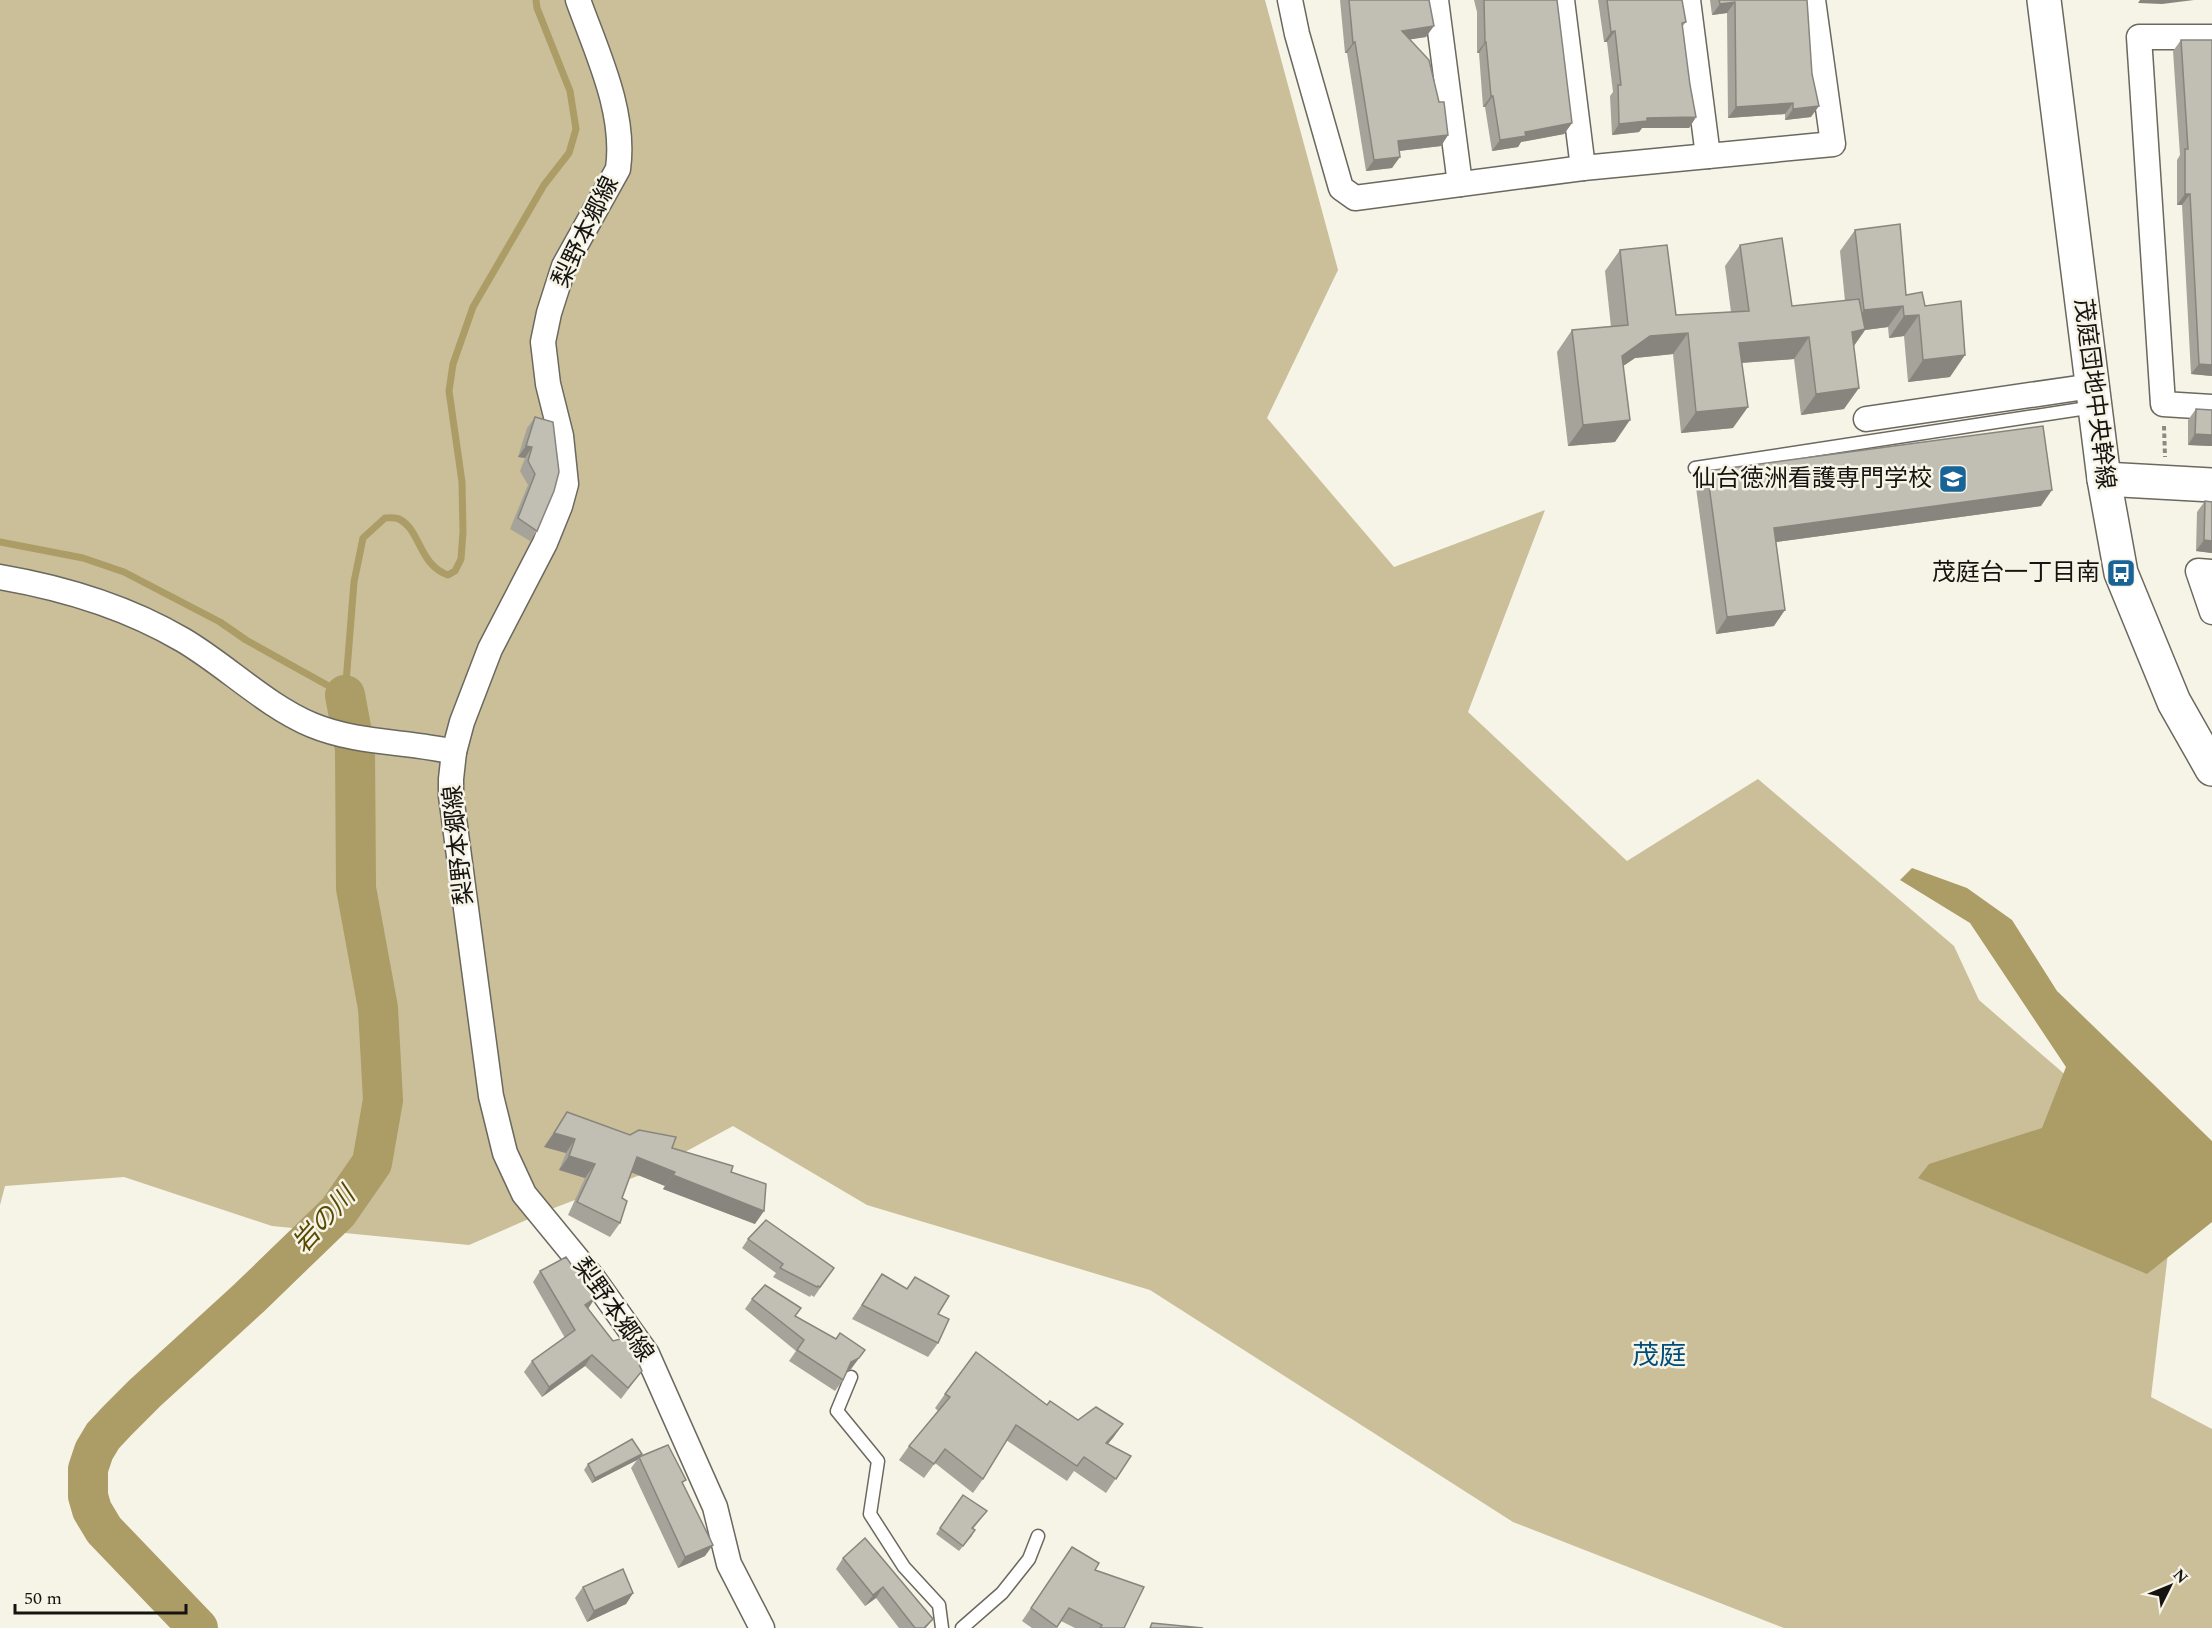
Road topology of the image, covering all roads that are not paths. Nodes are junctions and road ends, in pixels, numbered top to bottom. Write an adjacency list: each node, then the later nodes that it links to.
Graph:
1 (578, 0): 21 (street, 梨野本郷線)
2 (1290, 0): 11 (street)
3 (1436, 0): 11 (street)
4 (1562, 0): 10 (street)
5 (1689, 0): 9 (street)
6 (1813, 0): 9 (street)
7 (2044, 0): 12 (street, 茂庭団地中央幹線)
8 (2212, 37): 13 (street)
9 (1708, 156): 10 (street)
10 (1583, 168): 11 (street)
11 (1460, 184)
12 (2094, 397): 14 (street); 15 (lane); 16 (street, 茂庭団地中央幹線)
13 (2212, 407)
14 (1866, 419)
15 (1695, 468)
16 (2104, 479): 17 (street); 22 (street, 茂庭団地中央幹線)
17 (2212, 486)
18 (2212, 572): 20 (street)
19 (0, 577): 21 (street)
20 (2212, 612)
21 (454, 752): 25 (street, 梨野本郷線)
22 (2212, 769)
23 (850, 1377): 26 (lane)
24 (1038, 1536): 27 (lane)
25 (762, 1628)
26 (942, 1628)
27 (962, 1628)

